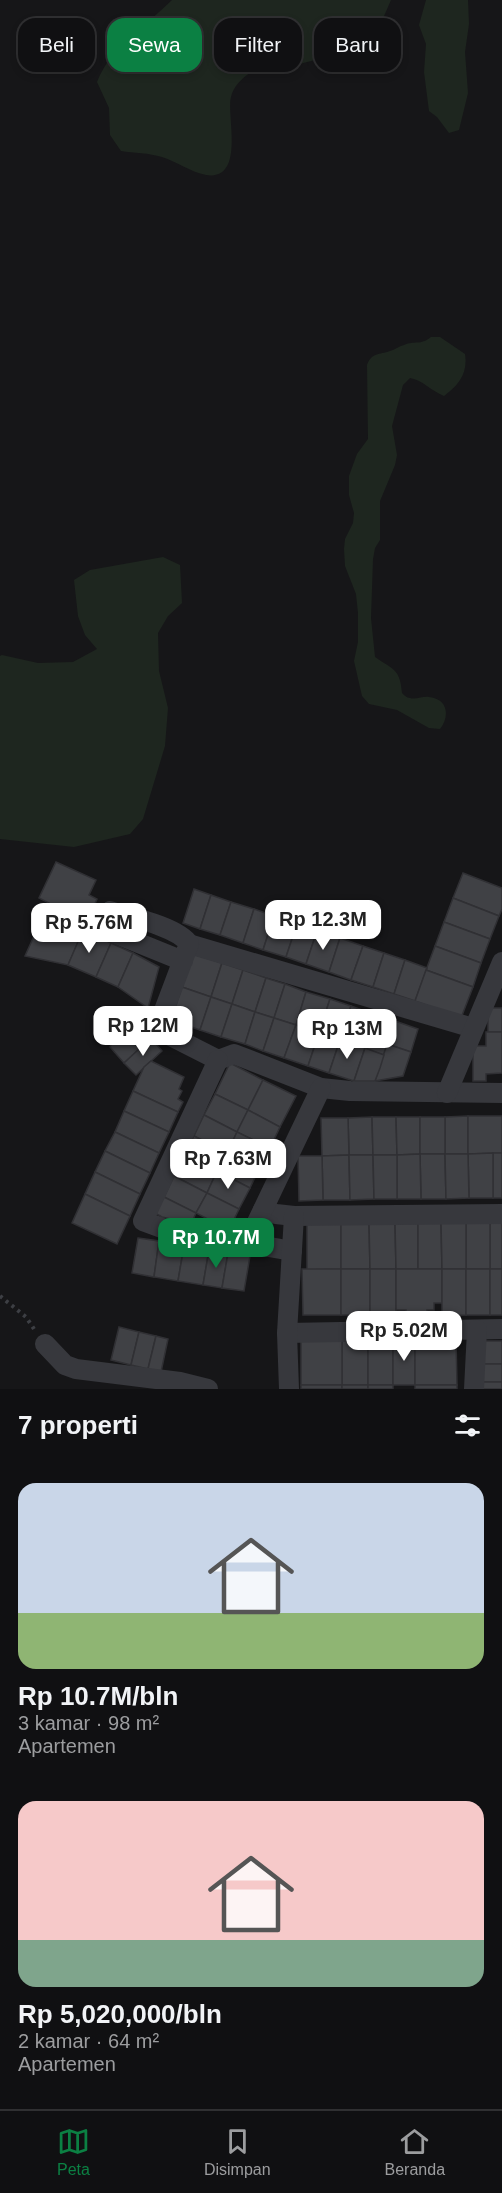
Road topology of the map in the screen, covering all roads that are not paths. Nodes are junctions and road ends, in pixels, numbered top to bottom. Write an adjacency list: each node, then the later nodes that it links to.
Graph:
1 (502, 962): 2 (street)
2 (473, 1028): 3 (street); 5 (street)
3 (218, 1060): 4 (street); 10 (street)
4 (321, 1088): 5 (street); 7 (street)
5 (447, 1093): 6 (street)
6 (502, 1094)
7 (263, 1210): 9 (street); 10 (street)
8 (502, 1214): 9 (street)
9 (294, 1216): 11 (street)
10 (247, 1243): 11 (street)
11 (292, 1251): 14 (street)
12 (502, 1329): 13 (street)
13 (477, 1330): 14 (street); 18 (street)
14 (287, 1333): 17 (street)
15 (45, 1344): 16 (street)
16 (208, 1389)
17 (290, 1389)
18 (474, 1389)

